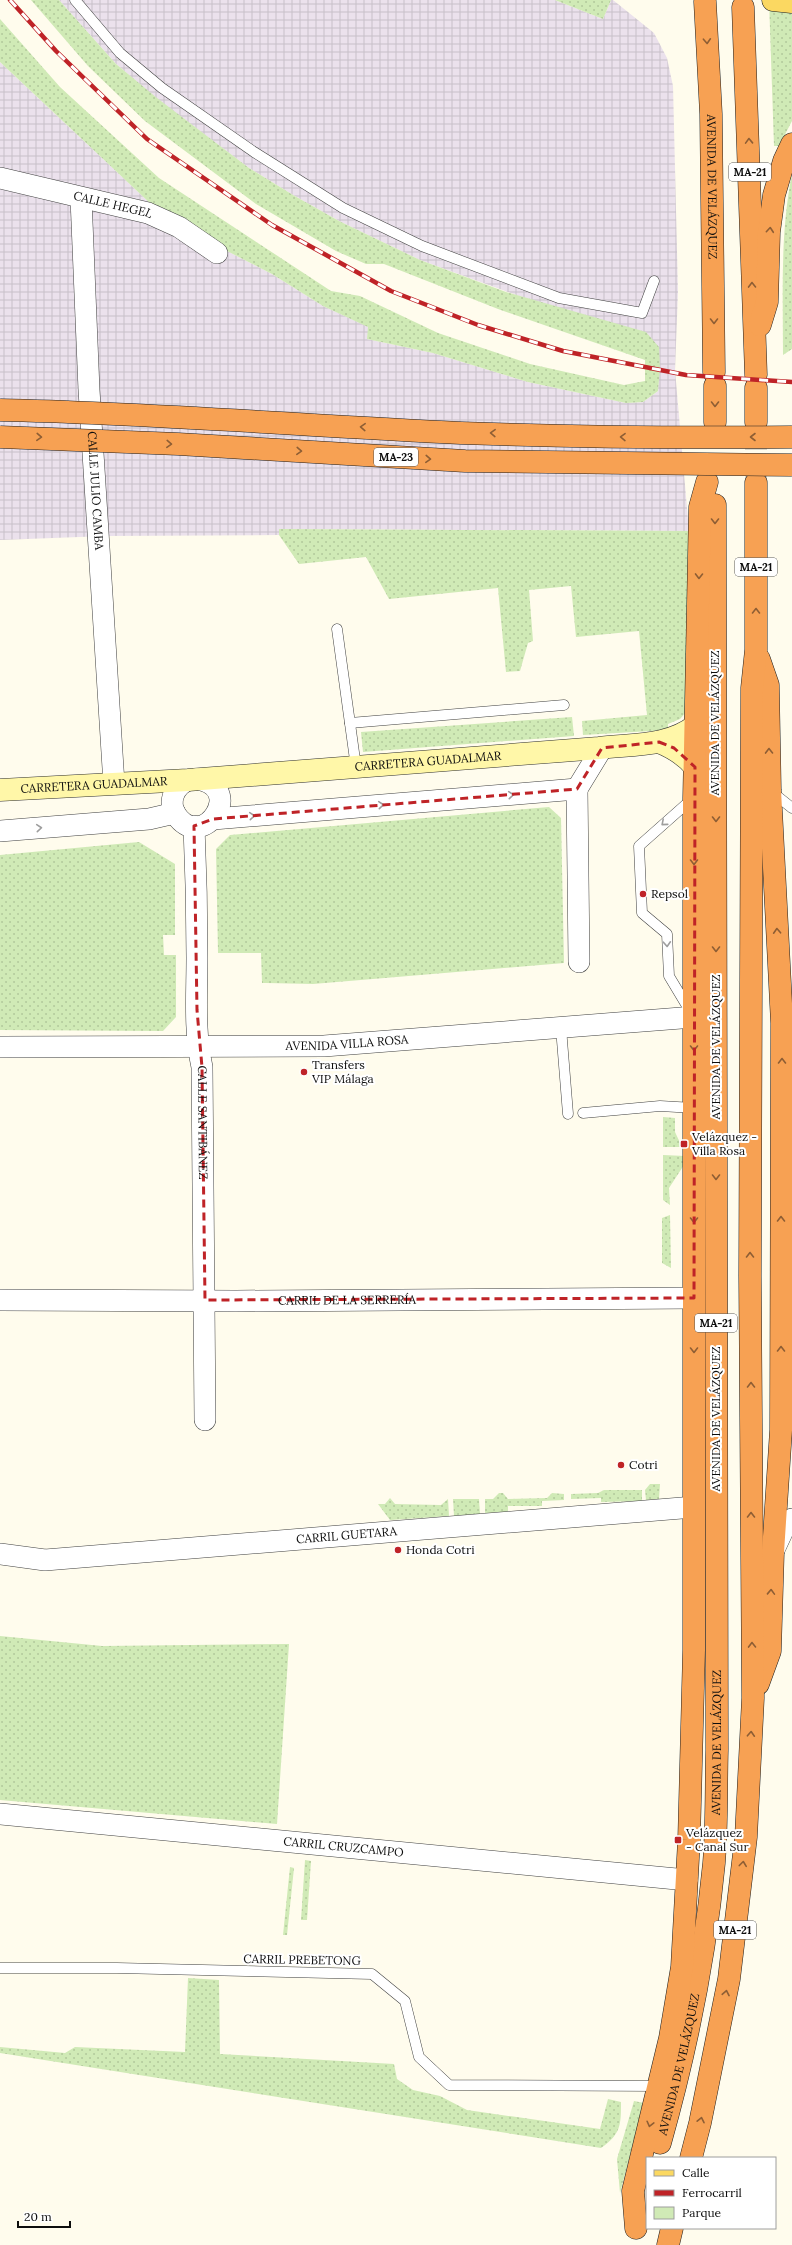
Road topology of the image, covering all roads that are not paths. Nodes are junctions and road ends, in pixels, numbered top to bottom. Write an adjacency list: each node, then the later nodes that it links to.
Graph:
1 (75, 0): 10 (lane)
2 (773, 0): 4 (main road)
3 (705, 2): 13 (highway, AVENIDA DE VELÁZQUEZ / MA-21, one-way to 13)
4 (792, 2)
5 (743, 7): 11 (highway, MA-21, one-way to 5)
6 (792, 144): 11 (highway, one-way to 6)
7 (0, 178): 8 (street, CALLE HEGEL)
8 (81, 198): 9 (street, CALLE HEGEL); 29 (street, CALLE JULIO CAMBA)
9 (217, 253)
10 (654, 281)
11 (756, 338): 14 (highway, MA-21)
12 (0, 410): 16 (highway, MA-23, one-way to 12, bridge)
13 (715, 422)
14 (756, 422)
15 (0, 437): 17 (highway, MA-23, one-way to 17, bridge)
16 (792, 437)
17 (792, 465)
18 (756, 483): 20 (highway, MA-21, one-way to 18)
19 (337, 629): 22 (lane)
20 (756, 650): 32 (highway, one-way to 20); 58 (highway, MA-21, one-way to 20)
21 (564, 705): 22 (lane)
22 (350, 723): 26 (lane)
23 (696, 725): 24 (street, CARRETERA GUADALMAR); 27 (highway); 63 (highway, AVENIDA DE VELÁZQUEZ / MA-21)
24 (659, 742): 25 (street, CARRETERA GUADALMAR); 27 (street)
25 (602, 748): 26 (street, CARRETERA GUADALMAR); 30 (street)
26 (356, 767): 28 (street, CARRETERA GUADALMAR)
27 (695, 767): 33 (highway)
28 (192, 779): 29 (street, CARRETERA GUADALMAR); 35 (street, CARRETERA GUADALMAR); 36 (street, CARRETERA GUADALMAR)
29 (114, 784): 31 (street, CARRETERA GUADALMAR)
30 (577, 789): 36 (street, one-way to 30); 38 (street)
31 (0, 790)
32 (770, 790): 34 (lane); 39 (highway, one-way to 32)
33 (694, 798): 40 (highway, one-way to 40); 40 (lane, one-way to 40)
34 (792, 808)
35 (175, 813): 36 (street); 37 (street, one-way to 35)
36 (203, 823): 43 (street, CALLE SANTIBÁNEZ)
37 (0, 831)
38 (579, 962)
39 (787, 1016): 44 (highway, one-way to 39)
40 (694, 1017): 41 (street, AVENIDA VILLA ROSA); 45 (highway, one-way to 45)
41 (561, 1028): 43 (street, AVENIDA VILLA ROSA); 47 (lane)
42 (0, 1047): 43 (street, AVENIDA VILLA ROSA)
43 (198, 1047): 50 (street, CALLE SANTIBÁNEZ)
44 (787, 1092): 52 (highway, one-way to 44)
45 (694, 1108): 46 (lane); 48 (highway, one-way to 48)
46 (583, 1113)
47 (568, 1114)
48 (694, 1298): 50 (street, CARRIL DE LA SERRERÍA); 54 (highway, one-way to 54)
49 (0, 1300): 50 (street, CARRIL DE LA SERRERÍA)
50 (205, 1300): 51 (street, CALLE SANTIBÁNEZ)
51 (205, 1420)
52 (781, 1430): 53 (street); 56 (highway)
53 (792, 1462)
54 (694, 1507): 57 (street, CARRIL GUETARA); 60 (highway)
55 (792, 1519): 56 (street)
56 (773, 1552): 58 (highway, one-way to 56)
57 (0, 1554)
58 (753, 1698): 64 (highway, MA-21, one-way to 58)
59 (0, 1814): 60 (street, CARRIL CRUZCAMPO)
60 (687, 1880): 62 (highway)
61 (0, 1968): 62 (lane, CARRIL PREBETONG)
62 (659, 2086): 67 (highway, one-way to 67)
63 (655, 2157)
64 (691, 2157)
65 (646, 2191): 67 (highway)
66 (672, 2229): 68 (highway)
67 (633, 2236)
68 (668, 2245)

